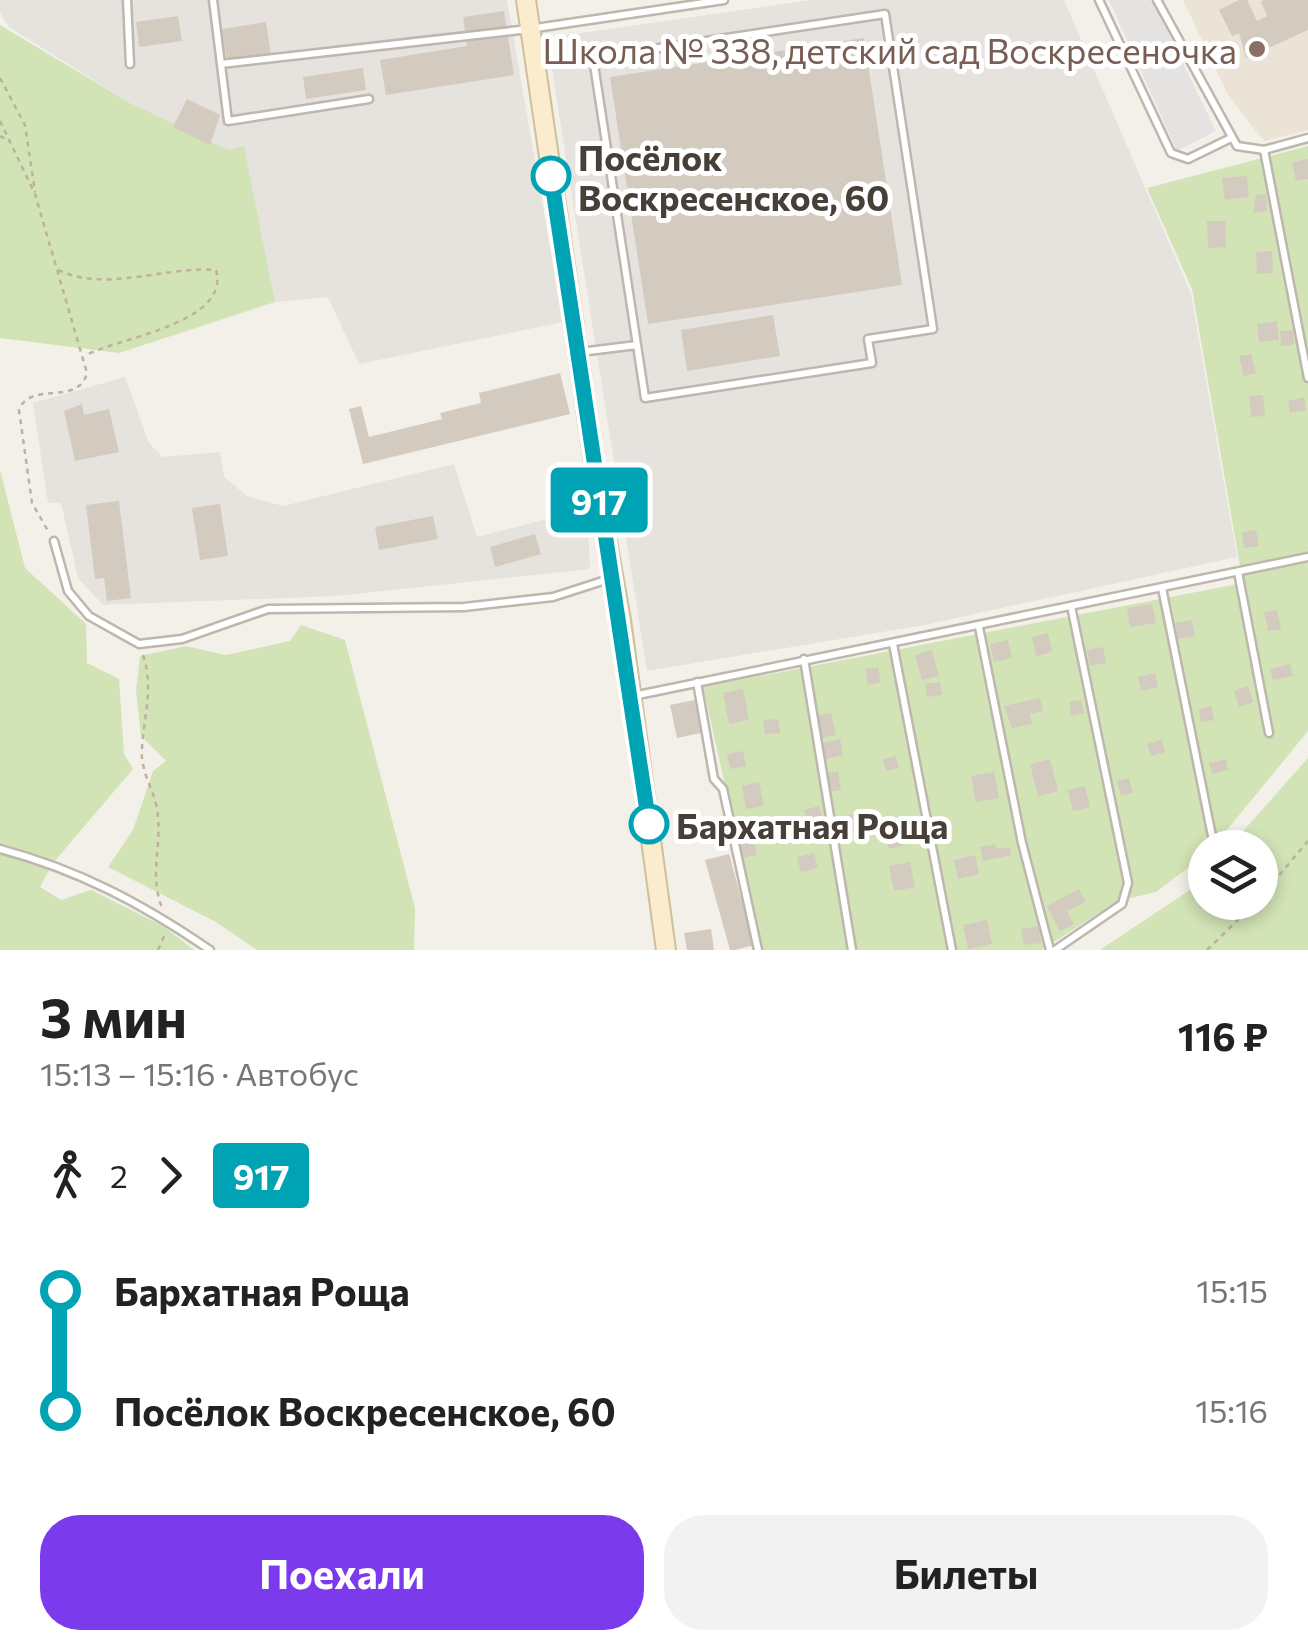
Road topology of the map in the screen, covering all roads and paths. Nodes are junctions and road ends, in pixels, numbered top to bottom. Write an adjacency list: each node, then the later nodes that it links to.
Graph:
1 (127, 0): 8 (lane)
2 (213, 0): 9 (lane)
3 (526, 0): 7 (main road)
4 (724, 0): 7 (lane)
5 (1099, 0): 14 (lane)
6 (1157, 0): 14 (lane)
7 (529, 29): 9 (lane); 21 (main road)
8 (130, 64)
9 (221, 64): 11 (lane)
10 (0, 78): 18 (path)
11 (369, 99)
12 (0, 121): 16 (path)
13 (0, 136): 16 (path)
14 (1231, 138): 17 (lane)
15 (1308, 138): 17 (lane)
16 (12, 142): 18 (path)
17 (1264, 150): 23 (lane)
18 (35, 194): 19 (path)
19 (57, 269): 22 (path); 22 (path)
20 (636, 345): 20 (lane); 21 (lane)
21 (579, 352): 27 (main road)
22 (84, 356): 24 (path)
23 (1308, 378)
24 (54, 541): 31 (lane)
25 (1308, 557): 26 (lane)
26 (1238, 572): 28 (lane); 36 (lane)
27 (614, 578): 31 (lane); 35 (main road)
28 (1162, 588): 29 (lane); 37 (lane)
29 (1071, 606): 30 (lane); 48 (lane)
30 (980, 627): 32 (lane); 48 (lane)
31 (139, 644): 41 (path)
32 (892, 644): 33 (lane); 47 (lane)
33 (804, 660): 34 (lane); 46 (lane)
34 (697, 682): 35 (lane); 45 (lane)
35 (632, 696): 44 (main road)
36 (1269, 734)
37 (1211, 830)
38 (1308, 841): 40 (path)
39 (0, 849): 43 (lane)
40 (1278, 876)
41 (154, 890)
42 (1238, 920): 49 (path)
43 (210, 950)
44 (666, 950)
45 (758, 950)
46 (852, 950)
47 (952, 950)
48 (1053, 950)
49 (1207, 950)

